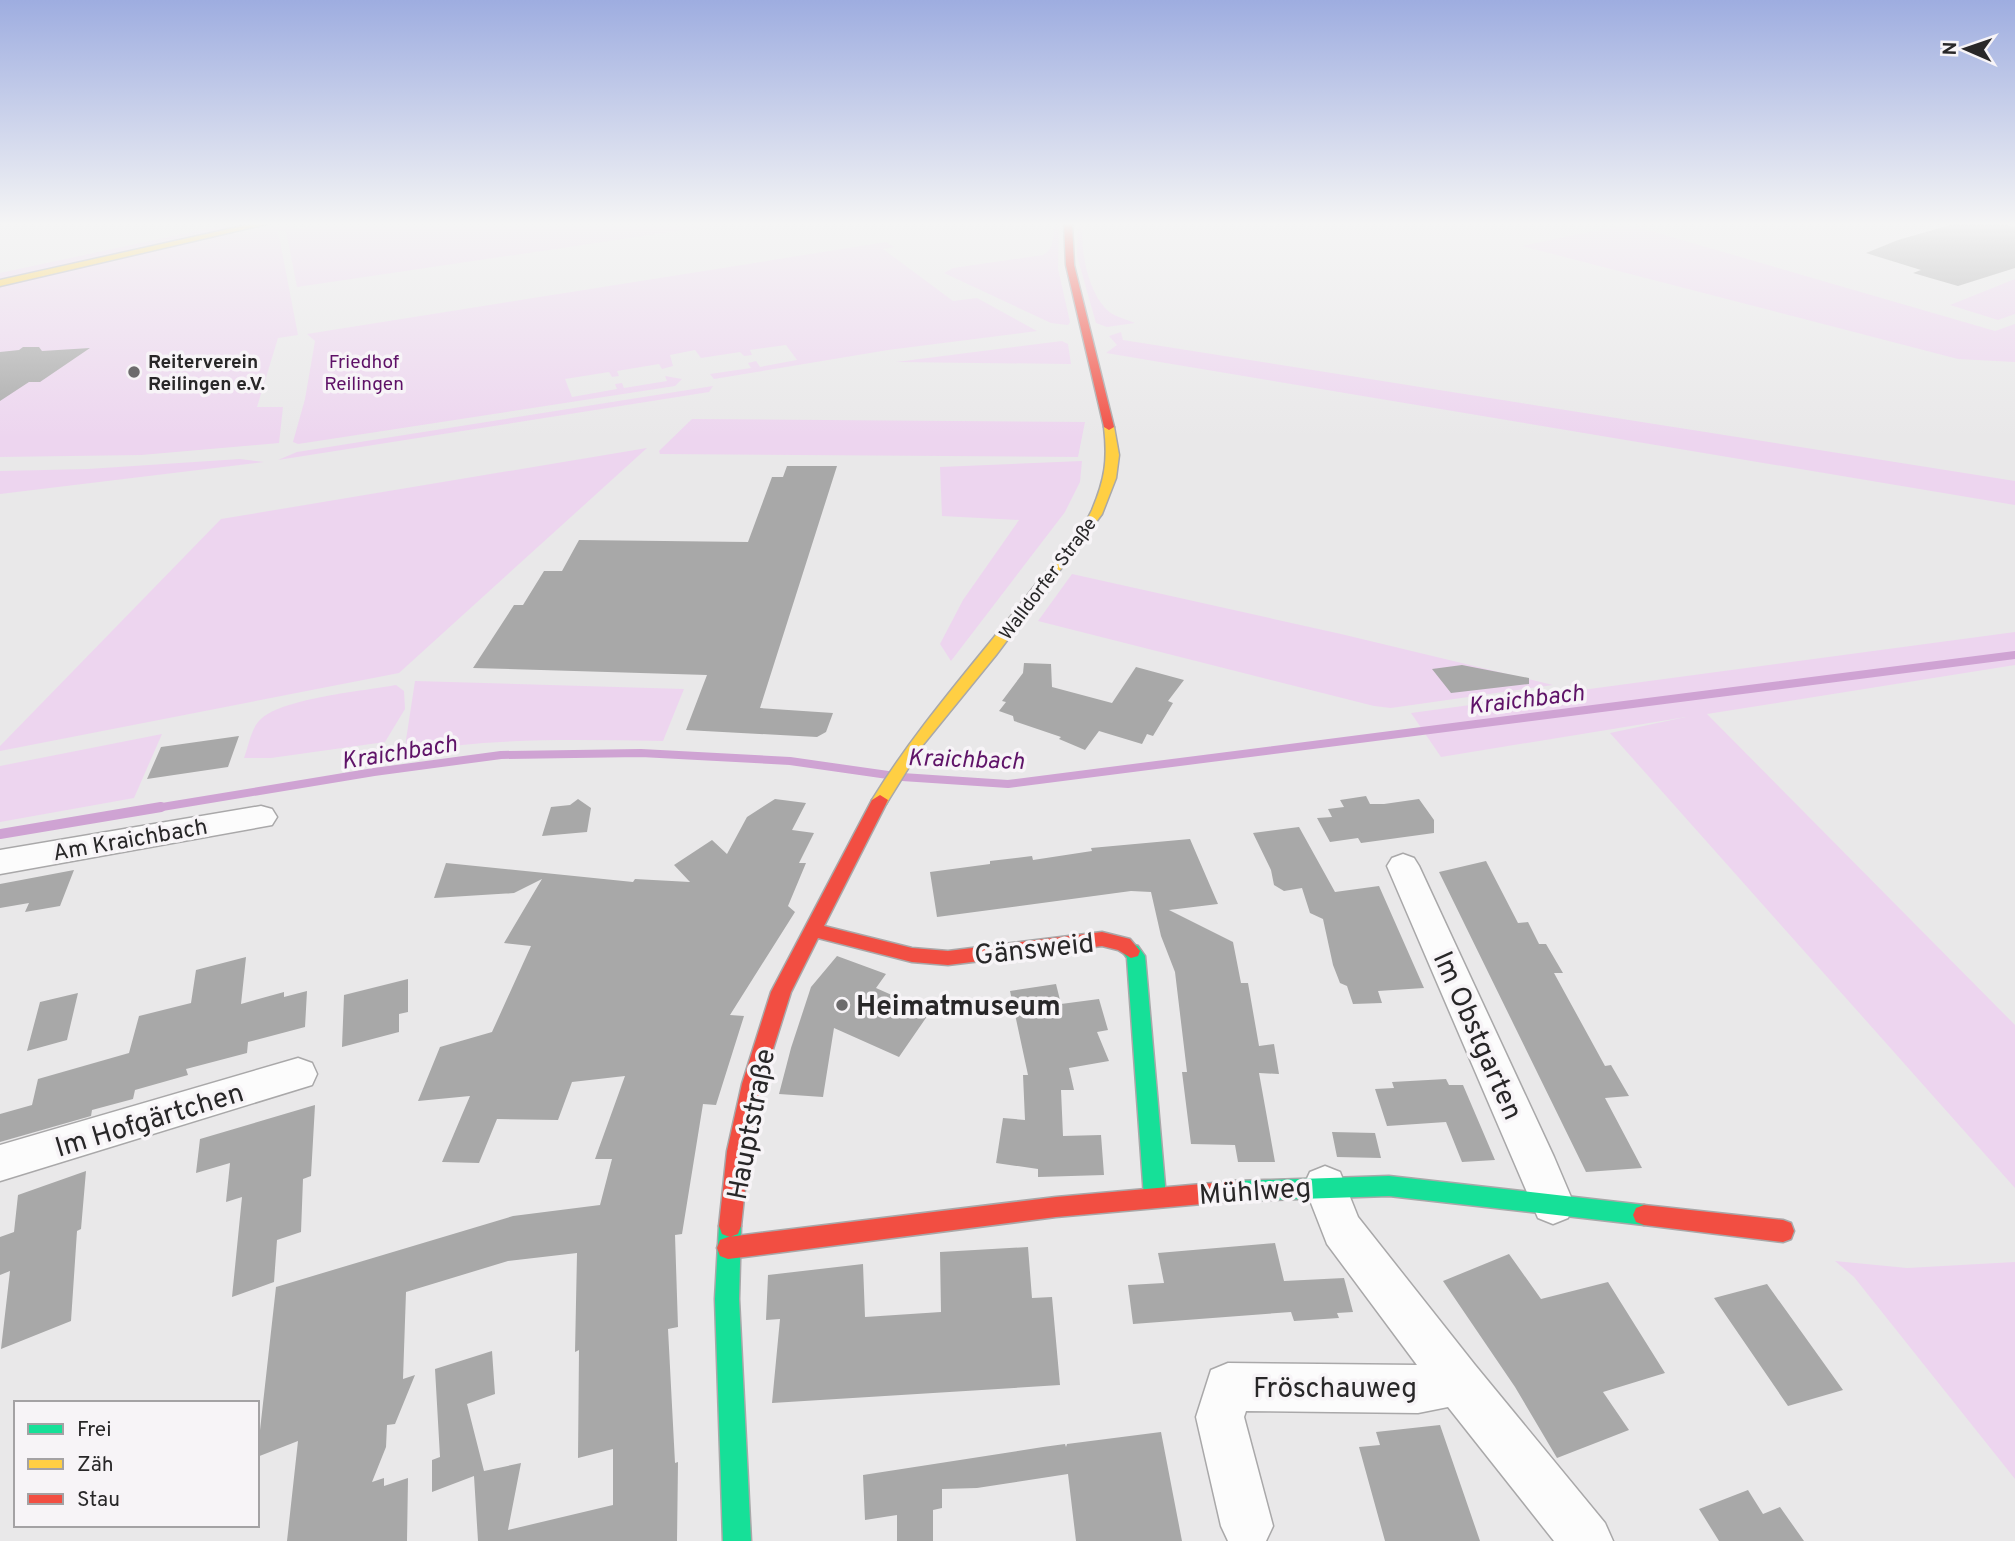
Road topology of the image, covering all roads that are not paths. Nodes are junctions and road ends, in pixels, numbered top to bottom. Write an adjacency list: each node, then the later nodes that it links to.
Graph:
1 (1076, 295): 2 (street, Walldorfer Straße)
2 (916, 743): 6 (street, Hauptstraße)
3 (261, 817): 4 (street, Am Kraichbach)
4 (0, 862)
5 (1403, 866): 11 (street, Im Obstgarten)
6 (813, 930): 10 (street, Gänsweid); 13 (street, Hauptstraße)
7 (298, 1074): 8 (street, Im Hofgärtchen)
8 (0, 1163)
9 (1325, 1185): 10 (street, Mühlweg); 11 (street, Mühlweg); 14 (street, Fröschauweg)
10 (1155, 1197): 13 (street, Mühlweg)
11 (1552, 1205): 12 (street, Mühlweg)
12 (1783, 1231)
13 (728, 1248): 16 (street, Hauptstraße)
14 (1458, 1382): 15 (street, Fröschauweg); 17 (street, Fröschauweg)
15 (1247, 1527)
16 (737, 1541)
17 (1587, 1541)

